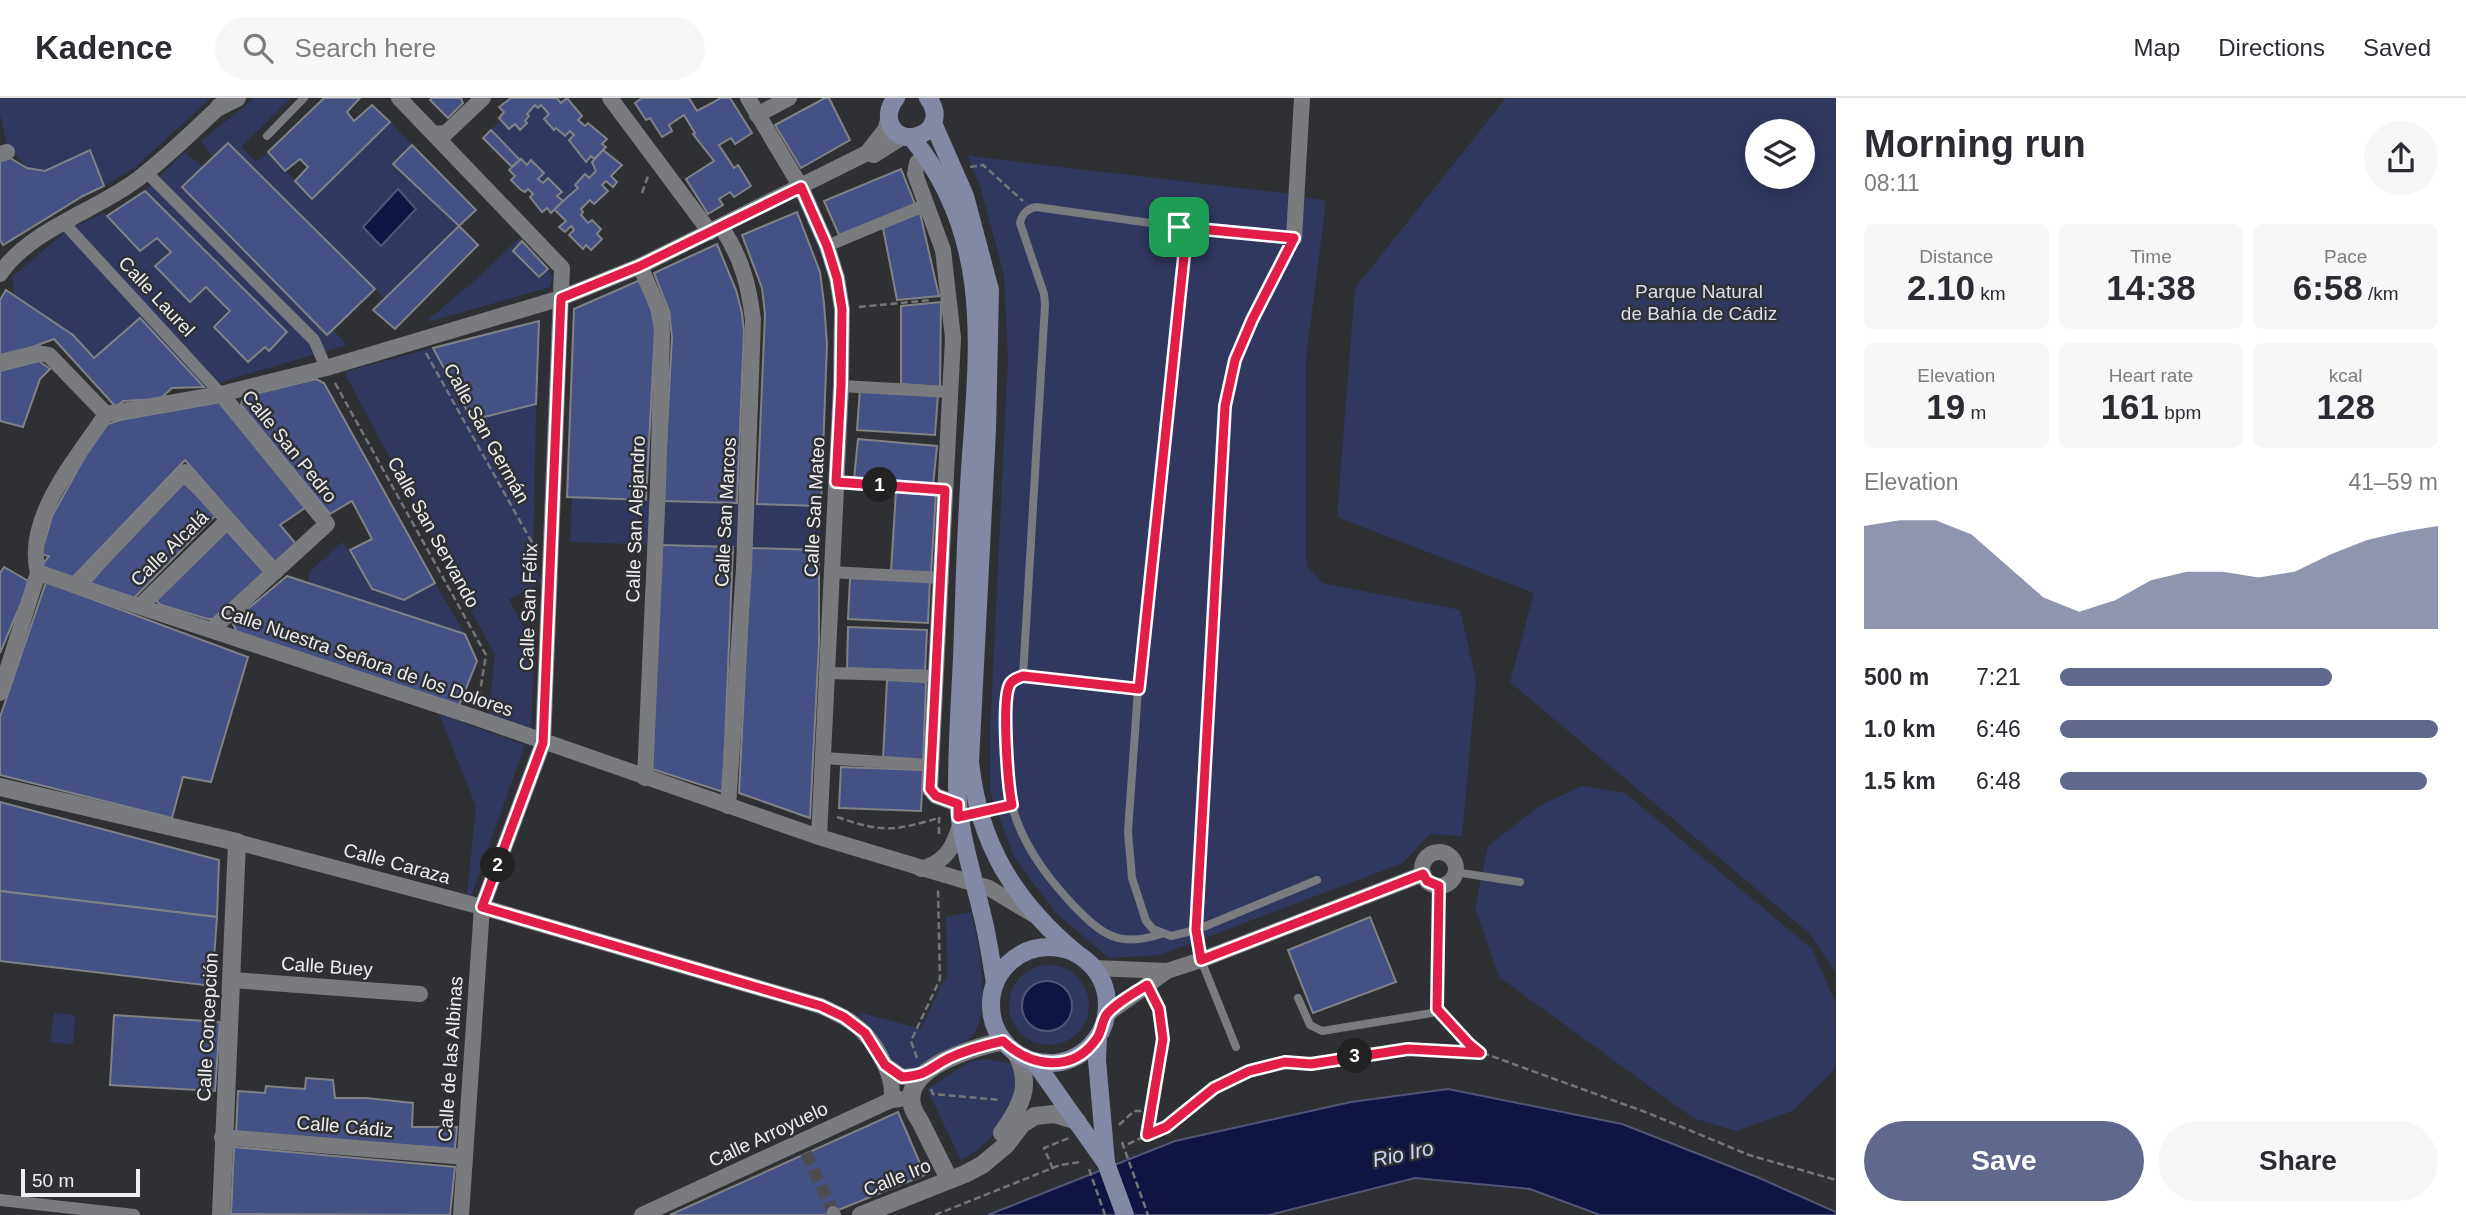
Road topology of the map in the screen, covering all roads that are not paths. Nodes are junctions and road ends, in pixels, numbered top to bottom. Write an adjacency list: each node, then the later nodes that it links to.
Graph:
1 (237, 98): 9 (street)
2 (304, 98): 14 (lane)
3 (399, 98): 13 (street)
4 (483, 98): 13 (street)
5 (748, 98): 12 (street, Calle San Mateo)
6 (789, 98): 12 (street)
7 (1302, 98): 24 (street)
8 (616, 100): 23 (street, Calle San Marcos)
9 (222, 103): 18 (street)
10 (890, 106): 15 (main road); 16 (street)
11 (933, 107): 15 (main road); 71 (main road)
12 (757, 115): 19 (street, Calle San Mateo)
13 (434, 134): 29 (street)
14 (267, 136)
15 (908, 137): 16 (street); 17 (main road)
16 (867, 153): 19 (street)
17 (925, 155): 20 (street); 60 (main road)
18 (146, 172): 21 (street); 34 (street)
19 (801, 187): 23 (street); 26 (street, Calle San Mateo)
20 (927, 204): 26 (street); 36 (street)
21 (64, 223): 27 (street); 37 (street, Calle Laurel)
22 (1179, 227): 24 (lane); 51 (lane); 52 (lane)
23 (715, 230): 28 (street); 59 (street, Calle San Marcos)
24 (1294, 238): 72 (lane)
25 (0, 244): 27 (street)
26 (827, 246): 35 (street, Calle San Mateo)
27 (10, 259): 30 (street)
28 (640, 266): 31 (street); 57 (street, Calle San Alejandro)
29 (562, 268): 31 (street); 32 (street, Calle San Félix)
30 (0, 274)
31 (590, 286): 32 (street)
32 (561, 298): 34 (street); 54 (street, Calle San Félix)
33 (0, 362): 38 (street)
34 (326, 368): 37 (street)
35 (841, 386): 36 (street); 39 (street, Calle San Mateo)
36 (950, 391): 40 (street)
37 (221, 394): 38 (street); 42 (street, Calle San Pedro)
38 (106, 414): 44 (street)
39 (836, 482): 40 (street); 43 (street, Calle San Mateo)
40 (945, 490): 45 (street)
41 (228, 520): 42 (street); 46 (street); 47 (street, Calle Alcalá)
42 (275, 572): 48 (street)
43 (831, 572): 45 (street); 49 (street, Calle San Mateo)
44 (38, 573): 46 (street, Calle Nuestra Señora de los Dolores); 53 (street)
45 (941, 578): 50 (street)
46 (76, 586): 47 (street, Calle Nuestra Señora de los Dolores)
47 (140, 606): 48 (street, Calle Nuestra Señora de los Dolores)
48 (211, 630): 54 (street, Calle Nuestra Señora de los Dolores)
49 (826, 673): 50 (street); 55 (street, Calle San Mateo)
50 (936, 676): 56 (street)
51 (1023, 676): 52 (lane); 73 (lane)
52 (1139, 689): 73 (lane)
53 (0, 693)
54 (543, 743): 57 (street, Calle Nuestra Señora de los Dolores); 70 (street, Calle San Félix)
55 (822, 758): 56 (street); 61 (street, Calle San Mateo)
56 (930, 765): 60 (street)
57 (645, 778): 59 (street, Calle Nuestra Señora de los Dolores)
58 (0, 787): 62 (street, Calle Caraza)
59 (728, 806): 61 (street, Calle Nuestra Señora de los Dolores)
60 (959, 816): 63 (street); 68 (main road)
61 (819, 836): 63 (street, Calle Nuestra Señora de los Dolores)
62 (236, 842): 70 (street, Calle Caraza); 78 (street, Calle Concepción)
63 (938, 868): 68 (street)
64 (1455, 872): 65 (street); 67 (lane); 69 (street)
65 (1423, 874): 69 (street); 75 (street)
66 (1317, 880): 72 (lane)
67 (1520, 882)
68 (974, 884): 71 (street); 79 (main road)
69 (1439, 886): 81 (lane)
70 (482, 907): 87 (street, Calle Caraza); 93 (street, Calle de las Albinas)
71 (1045, 923): 74 (main road)
72 (1196, 930): 73 (lane); 75 (lane)
73 (1161, 934)
74 (1076, 953): 76 (main road); 79 (main road)
75 (1201, 960): 77 (street); 85 (lane)
76 (1095, 968): 77 (street); 82 (main road)
77 (1167, 971): 82 (street)
78 (232, 980): 80 (street, Calle Buey); 92 (street, Calle Concepción)
79 (995, 984): 84 (main road)
80 (420, 994)
81 (1298, 998)
82 (1107, 1014): 83 (main road)
83 (1098, 1037): 86 (main road); 94 (main road)
84 (1010, 1047): 86 (main road); 88 (street); 95 (street, Calle Iro)
85 (1236, 1047)
86 (1034, 1061): 91 (main road)
87 (885, 1065): 88 (street); 89 (street, Calle Caraza)
88 (923, 1075): 90 (street)
89 (891, 1100): 90 (street); 97 (street, Calle Arroyuelo)
90 (911, 1104): 95 (street, Calle Iro)
91 (1075, 1128): 94 (main road); 95 (street, Calle Iro)
92 (222, 1137): 93 (street, Calle Cádiz); 99 (street, Calle Concepción)
93 (465, 1157): 100 (street, Calle de las Albinas)
94 (1106, 1163): 103 (main road)
95 (949, 1179): 102 (street, Calle Iro)
96 (0, 1200): 98 (street)
97 (668, 1210): 101 (street, Calle Arroyuelo)
98 (134, 1215)
99 (221, 1215)
100 (461, 1215)
101 (642, 1215)
102 (861, 1215)
103 (1125, 1215)

